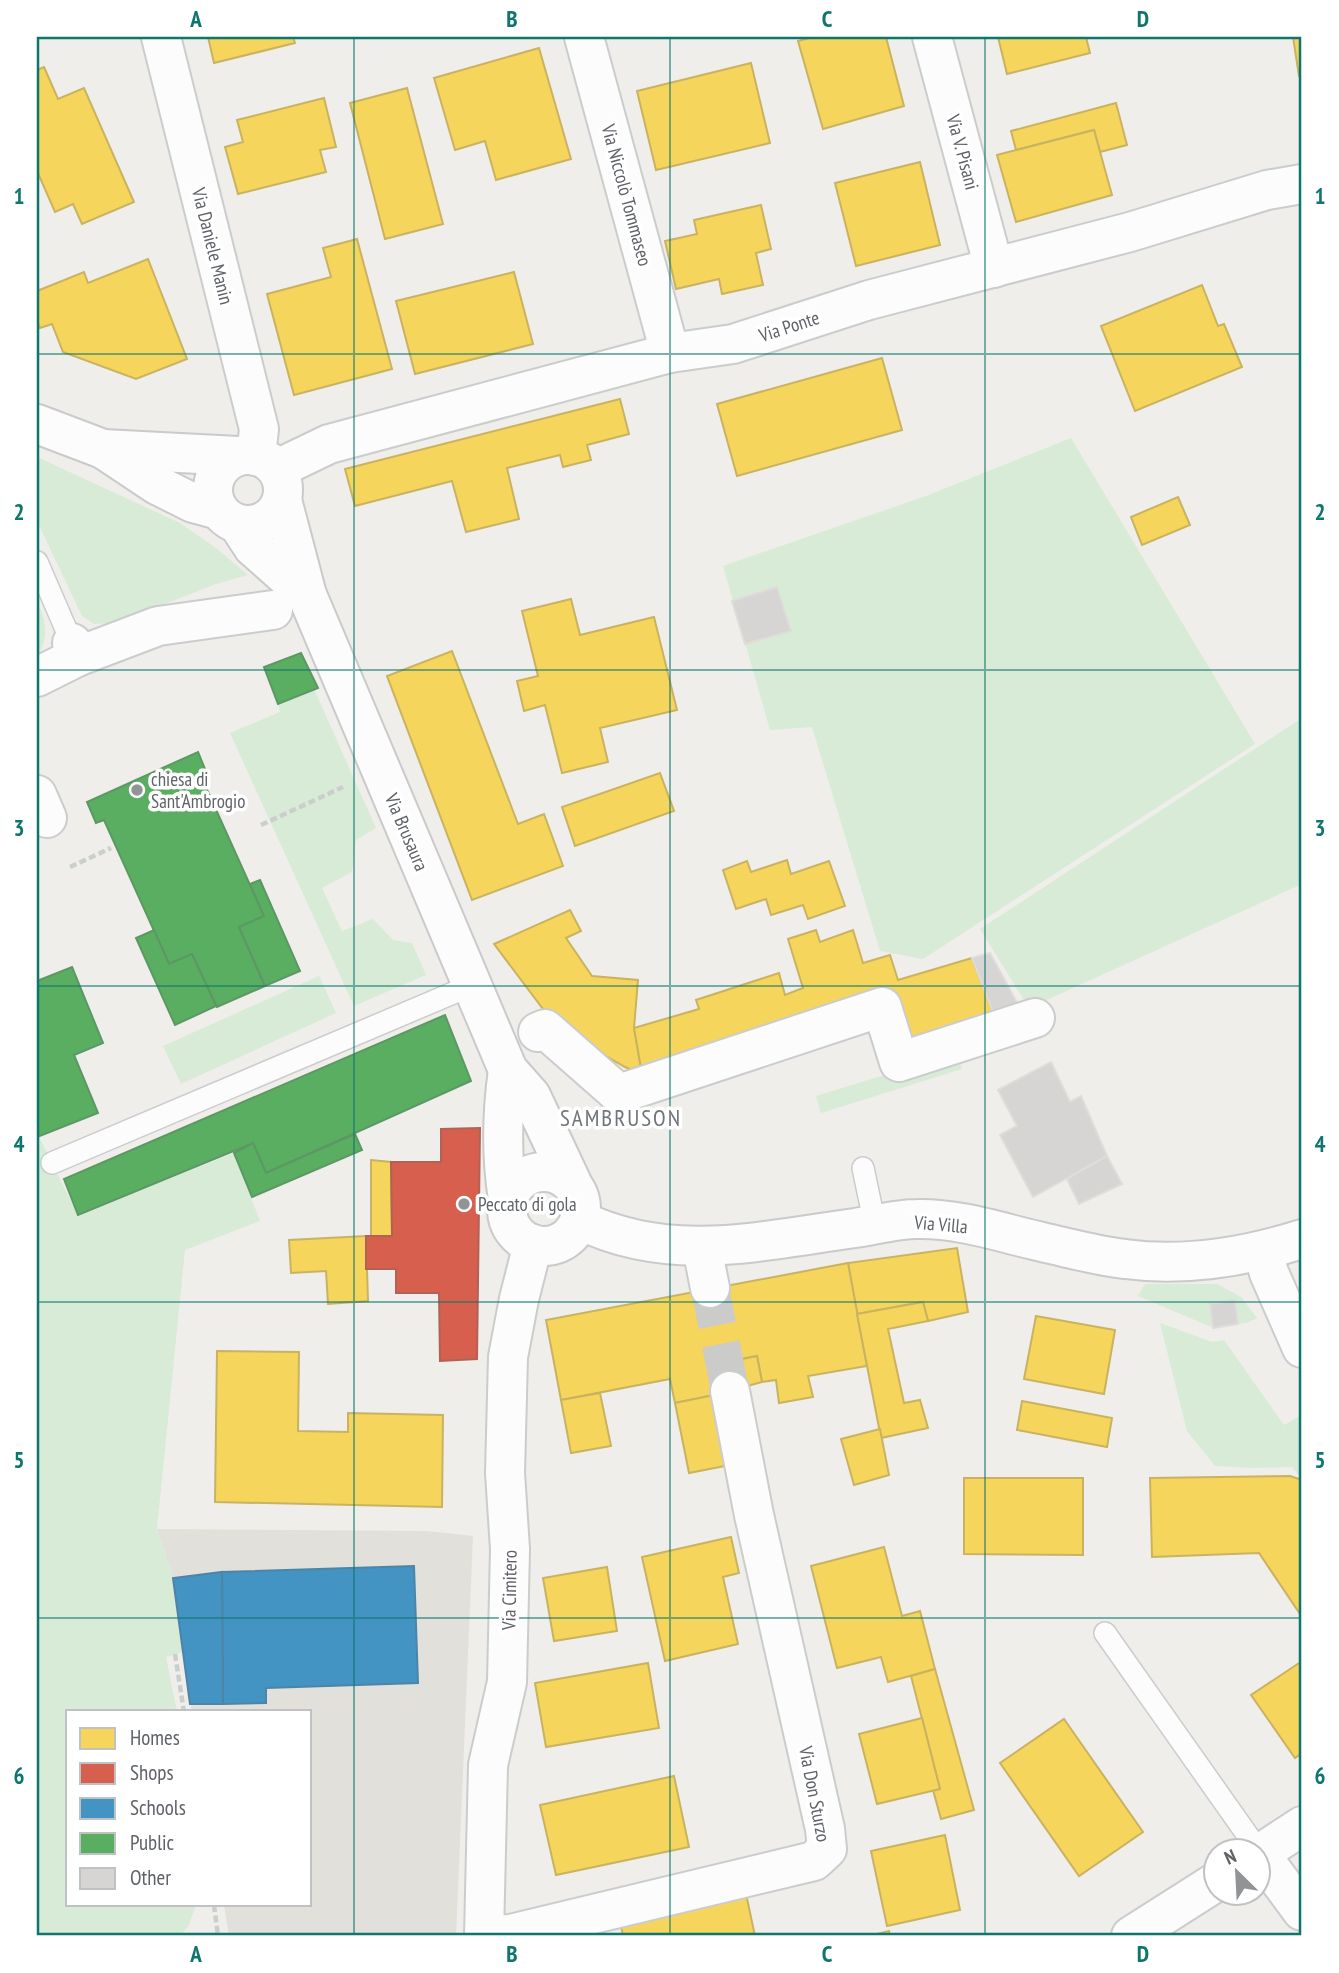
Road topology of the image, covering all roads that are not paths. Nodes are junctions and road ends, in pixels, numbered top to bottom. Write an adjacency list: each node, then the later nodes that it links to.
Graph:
1 (160, 37): 9 (street, Via Daniele Manin)
2 (584, 37): 6 (street, Via Niccolò Tommaseo)
3 (932, 37): 5 (street, Via V. Pisani)
4 (1302, 184): 5 (street, Via Ponte)
5 (994, 268): 6 (street, Via Ponte)
6 (670, 354): 9 (street, Via Ponte)
7 (37, 424): 8 (street)
8 (103, 449): 9 (street); 10 (street)
9 (263, 470): 10 (street); 10 (street); 12 (street, Via Brusaura)
10 (228, 517): 12 (street, Via Brusaura)
11 (37, 562): 13 (lane)
12 (290, 602): 13 (street); 15 (street, Via Brusaura)
13 (76, 649): 14 (street)
14 (37, 677)
15 (472, 985): 18 (street, Via Brusaura); 19 (lane)
16 (1035, 1018): 17 (street)
17 (538, 1032)
18 (508, 1070): 21 (street, Via Brusaura); 22 (street)
19 (52, 1163)
20 (863, 1168): 24 (lane)
21 (572, 1183): 22 (street); 23 (street, Via Brusaura)
22 (508, 1199): 26 (street)
23 (580, 1220): 26 (street); 27 (street, Via Villa)
24 (875, 1225): 27 (street, Via Villa); 28 (street, Via Villa)
25 (1302, 1239): 28 (street, Via Villa)
26 (533, 1244): 39 (street, Via Cimitero)
27 (702, 1247): 29 (street)
28 (1263, 1252): 30 (street)
29 (710, 1288)
30 (1302, 1348)
31 (730, 1391): 39 (street, Via Don Sturzo)
32 (1105, 1633): 34 (lane)
33 (1302, 1825): 35 (street)
34 (1247, 1836)
35 (1272, 1845)
36 (1272, 1871): 38 (street)
37 (1202, 1891): 40 (street)
38 (1302, 1911)
39 (484, 1936)
40 (1131, 1936)

